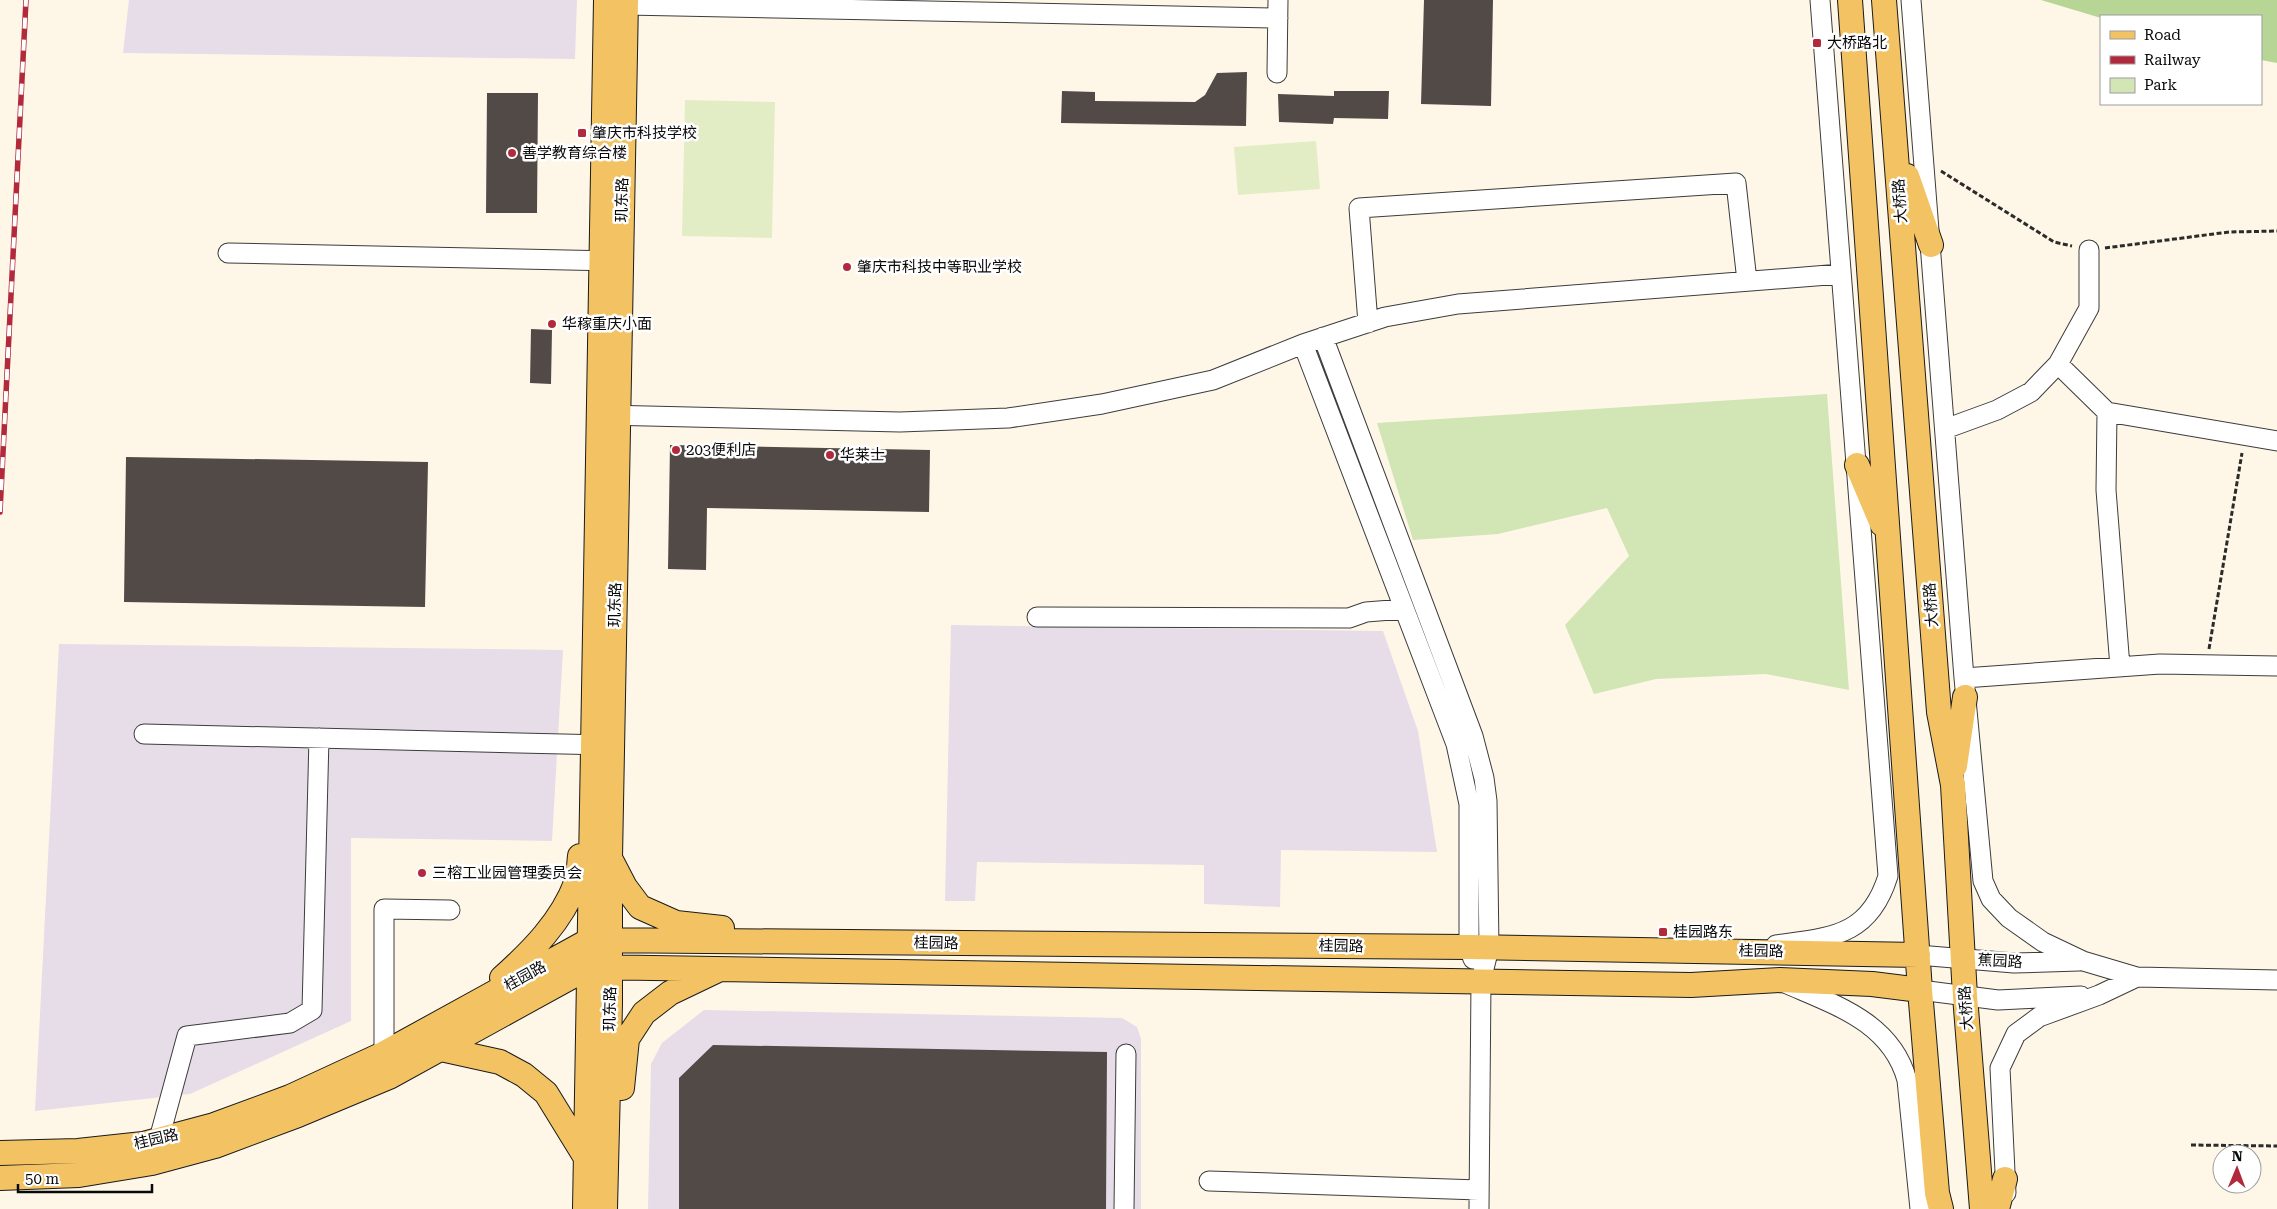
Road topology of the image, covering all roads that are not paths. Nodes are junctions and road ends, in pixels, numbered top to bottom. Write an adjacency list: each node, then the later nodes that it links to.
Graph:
1 (1820, 0): 14 (street)
2 (1850, 0): 25 (main road)
3 (1884, 0): 9 (main road, 大桥路)
4 (1911, 0): 10 (street)
5 (619, 2): 6 (street); 13 (main road, 玑东路)
6 (1012, 6): 7 (street)
7 (1278, 9): 8 (street)
8 (1277, 73)
9 (1896, 141): 10 (main road); 34 (main road, 大桥路)
10 (1931, 245): 22 (street)
11 (2089, 250): 19 (street)
12 (228, 254): 13 (street)
13 (611, 261): 21 (main road, 玑东路)
14 (1841, 274): 15 (street); 24 (street)
15 (1747, 281): 16 (street); 16 (street)
16 (1368, 323): 17 (street)
17 (1323, 337): 18 (street); 40 (street)
18 (1303, 344): 21 (street); 26 (street)
19 (2058, 364): 20 (street); 22 (street)
20 (2107, 412): 23 (street); 29 (street)
21 (609, 415): 33 (main road, 玑东路)
22 (1945, 429): 30 (street)
23 (2277, 441)
24 (1857, 465): 25 (main road); 41 (street)
25 (1889, 541): 42 (main road)
26 (1404, 609): 27 (street); 40 (street)
27 (1037, 617)
28 (2277, 666): 29 (street)
29 (2120, 667): 30 (street)
30 (1964, 688): 34 (main road); 44 (street)
31 (144, 734): 32 (street)
32 (319, 738): 33 (street); 59 (street)
33 (603, 745): 35 (main road, 玑东路); 36 (main road, 玑东路)
34 (1953, 785): 43 (main road, 大桥路)
35 (592, 817): 38 (main road, 玑东路); 54 (main road)
36 (610, 858): 38 (main road, 玑东路); 39 (main road)
37 (450, 910): 56 (street)
38 (600, 940): 39 (main road, 桂园路); 45 (main road, 玑东路); 54 (main road, 桂园路)
39 (776, 941): 40 (main road, 桂园路)
40 (1479, 948): 41 (main road, 桂园路); 50 (street)
41 (1736, 951): 42 (main road, 桂园路)
42 (1918, 955): 43 (street, 蕉园路); 51 (main road)
43 (1963, 958): 44 (street, 蕉园路); 53 (main road, 大桥路)
44 (2083, 961): 47 (street)
45 (600, 968): 46 (main road, 桂园路); 55 (main road); 60 (main road, 玑东路); 62 (main road, 玑东路)
46 (720, 969): 50 (main road, 桂园路); 60 (main road)
47 (2137, 978): 49 (street); 52 (street)
48 (1780, 980): 50 (main road, 桂园路); 51 (main road, 桂园路); 73 (street)
49 (2277, 980)
50 (1481, 982): 67 (street)
51 (1920, 990): 53 (street); 68 (main road)
52 (2099, 995): 53 (street); 65 (street)
53 (1965, 996): 74 (main road, 大桥路)
54 (473, 1004): 56 (main road, 桂园路)
55 (441, 1049): 58 (main road); 62 (main road)
56 (384, 1053): 58 (street); 59 (main road, 桂园路)
57 (1126, 1054): 71 (street)
58 (389, 1077): 63 (main road)
59 (159, 1140): 61 (main road, 桂园路); 63 (street)
60 (606, 1146): 70 (main road, 玑东路)
61 (0, 1153)
62 (586, 1158): 69 (main road, 玑东路)
63 (152, 1163): 64 (main road)
64 (0, 1178)
65 (2005, 1179): 75 (main road); 76 (street)
66 (1209, 1181): 67 (street)
67 (1479, 1190): 72 (street)
68 (1937, 1204)
69 (585, 1209)
70 (605, 1209)
71 (1124, 1209)
72 (1479, 1209)
73 (1920, 1209)
74 (1982, 1209)
75 (1997, 1209)
76 (2007, 1209)

